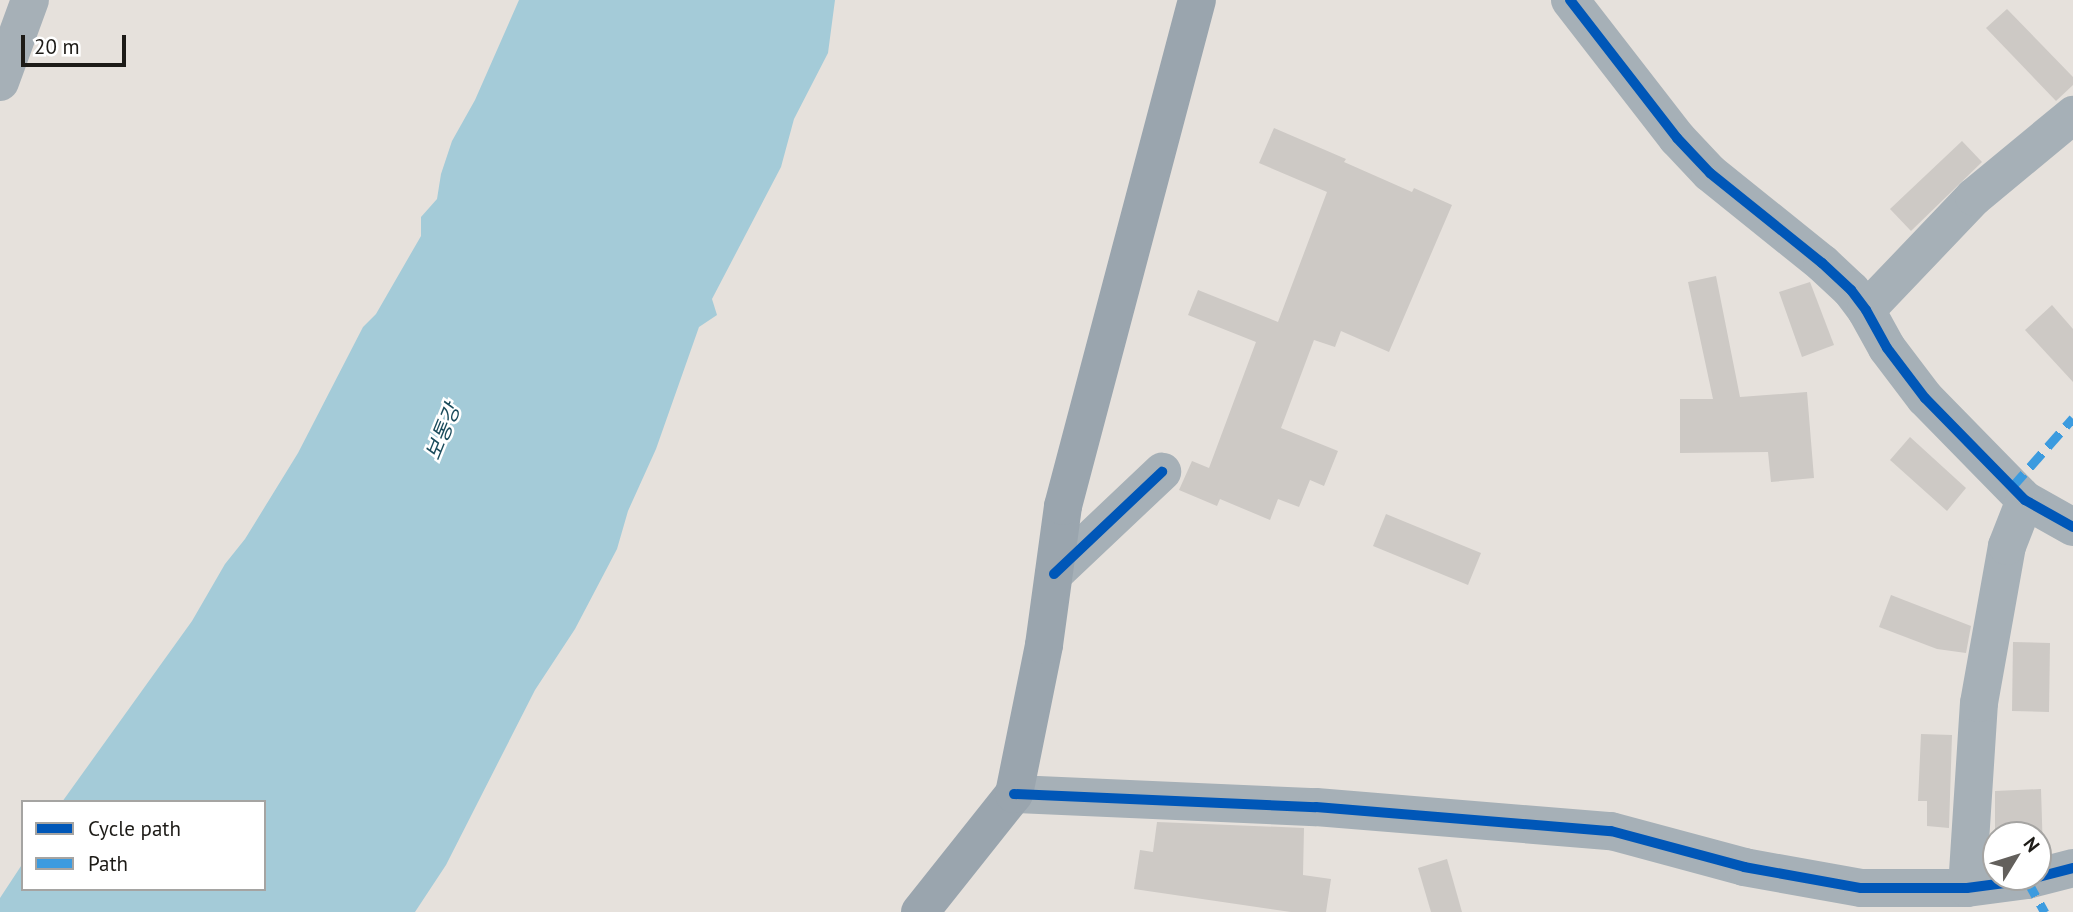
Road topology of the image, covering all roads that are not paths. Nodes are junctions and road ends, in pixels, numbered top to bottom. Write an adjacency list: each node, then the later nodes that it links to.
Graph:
1 (30, 0): 4 (street)
2 (1197, 0): 10 (main road)
3 (1570, 0): 6 (street)
4 (0, 82)
5 (2073, 115): 6 (street)
6 (1866, 310): 8 (street)
7 (1162, 472): 10 (street)
8 (2025, 500): 9 (street); 13 (street)
9 (2073, 527)
10 (1054, 574): 11 (main road)
11 (1014, 794): 13 (street); 14 (main road)
12 (2073, 868): 13 (street)
13 (1967, 888)
14 (920, 912)

